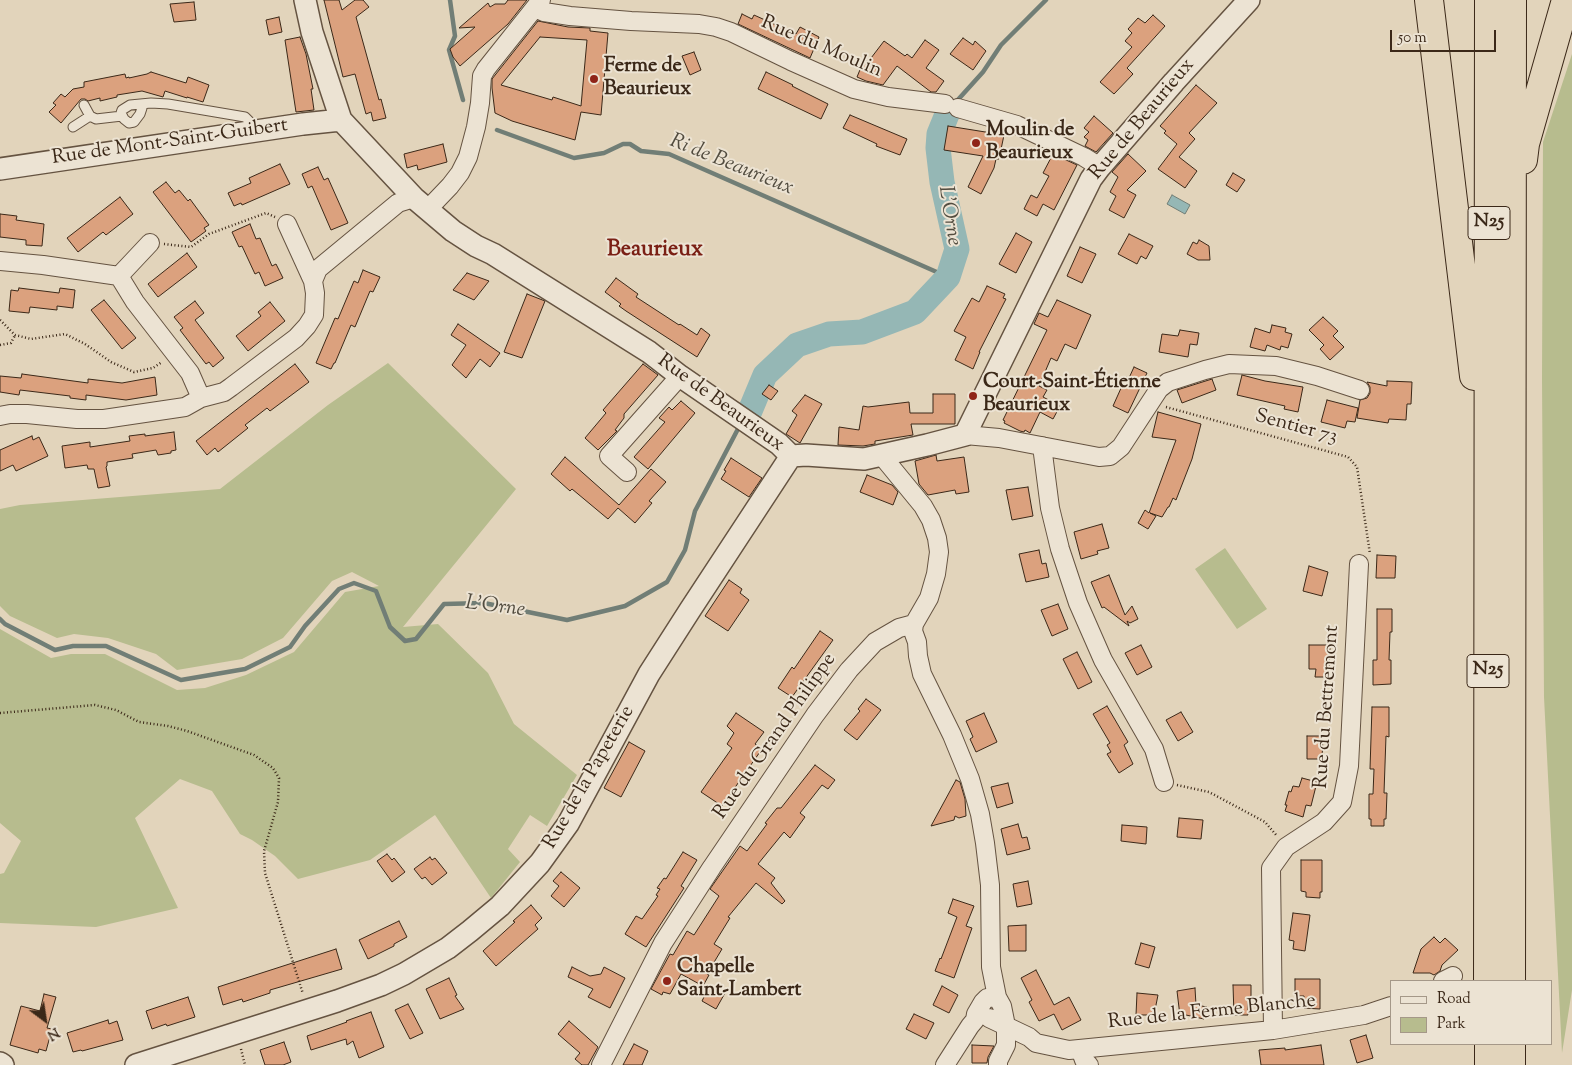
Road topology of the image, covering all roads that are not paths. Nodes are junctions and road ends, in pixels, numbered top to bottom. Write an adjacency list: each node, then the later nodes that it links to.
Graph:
1 (305, 0): 12 (street)
2 (1249, 0): 15 (street, Rue de Beaurieux)
3 (1429, 0): 30 (highway)
4 (1489, 0): 30 (highway, N25)
5 (1512, 0): 17 (highway, N25)
6 (1566, 0): 17 (highway)
7 (538, 4): 15 (street, Rue du Moulin); 18 (street)
8 (141, 104): 11 (lane); 11 (lane); 14 (lane)
9 (84, 105): 10 (lane)
10 (90, 116): 11 (lane); 13 (lane)
11 (122, 116)
12 (341, 120): 14 (street, Rue de Mont-Saint-Guibert); 18 (street, Rue de Beaurieux)
13 (73, 127)
14 (254, 131): 16 (street, Rue de Mont-Saint-Guibert)
15 (1100, 167): 28 (street, Rue de Beaurieux)
16 (0, 169)
17 (1511, 197): 38 (highway, N25)
18 (421, 203): 23 (street); 24 (street, Rue de Beaurieux)
19 (287, 224): 23 (street)
20 (150, 243): 22 (street)
21 (0, 261): 22 (street)
22 (119, 276): 26 (street)
23 (313, 281): 26 (street)
24 (680, 376): 31 (street, Rue de Beaurieux); 33 (street)
25 (1360, 390): 29 (street)
26 (201, 398): 27 (street)
27 (0, 416)
28 (965, 435): 29 (street); 32 (street, Rue de Beaurieux)
29 (1042, 446): 36 (street)
30 (1489, 447): 37 (highway, N25)
31 (791, 456): 32 (street, Rue de Beaurieux); 50 (street, Rue de la Papeterie)
32 (882, 456): 35 (street)
33 (627, 472)
34 (1359, 564): 42 (street, Rue du Bettremont)
35 (914, 624): 40 (street); 51 (street, Rue du Grand Philippe)
36 (1164, 782)
37 (1488, 980)
38 (1511, 980)
39 (1390, 1006): 42 (street, Rue de la Ferme Blanche)
40 (989, 1009): 41 (street, Rue de la Ferme Blanche); 52 (street)
41 (1006, 1026): 43 (street, Rue de la Ferme Blanche); 46 (street)
42 (1273, 1030): 47 (street, Rue de la Ferme Blanche)
43 (1036, 1043): 46 (street, Rue de la Ferme Blanche); 47 (street, Rue de la Ferme Blanche)
44 (1488, 1045): 55 (highway)
45 (1511, 1045): 56 (highway)
46 (1006, 1046): 53 (street)
47 (1080, 1049): 54 (street)
48 (0, 1063): 49 (street)
49 (4, 1065)
50 (136, 1065)
51 (601, 1065)
52 (945, 1065)
53 (998, 1065)
54 (1089, 1065)
55 (1488, 1065)
56 (1511, 1065)

